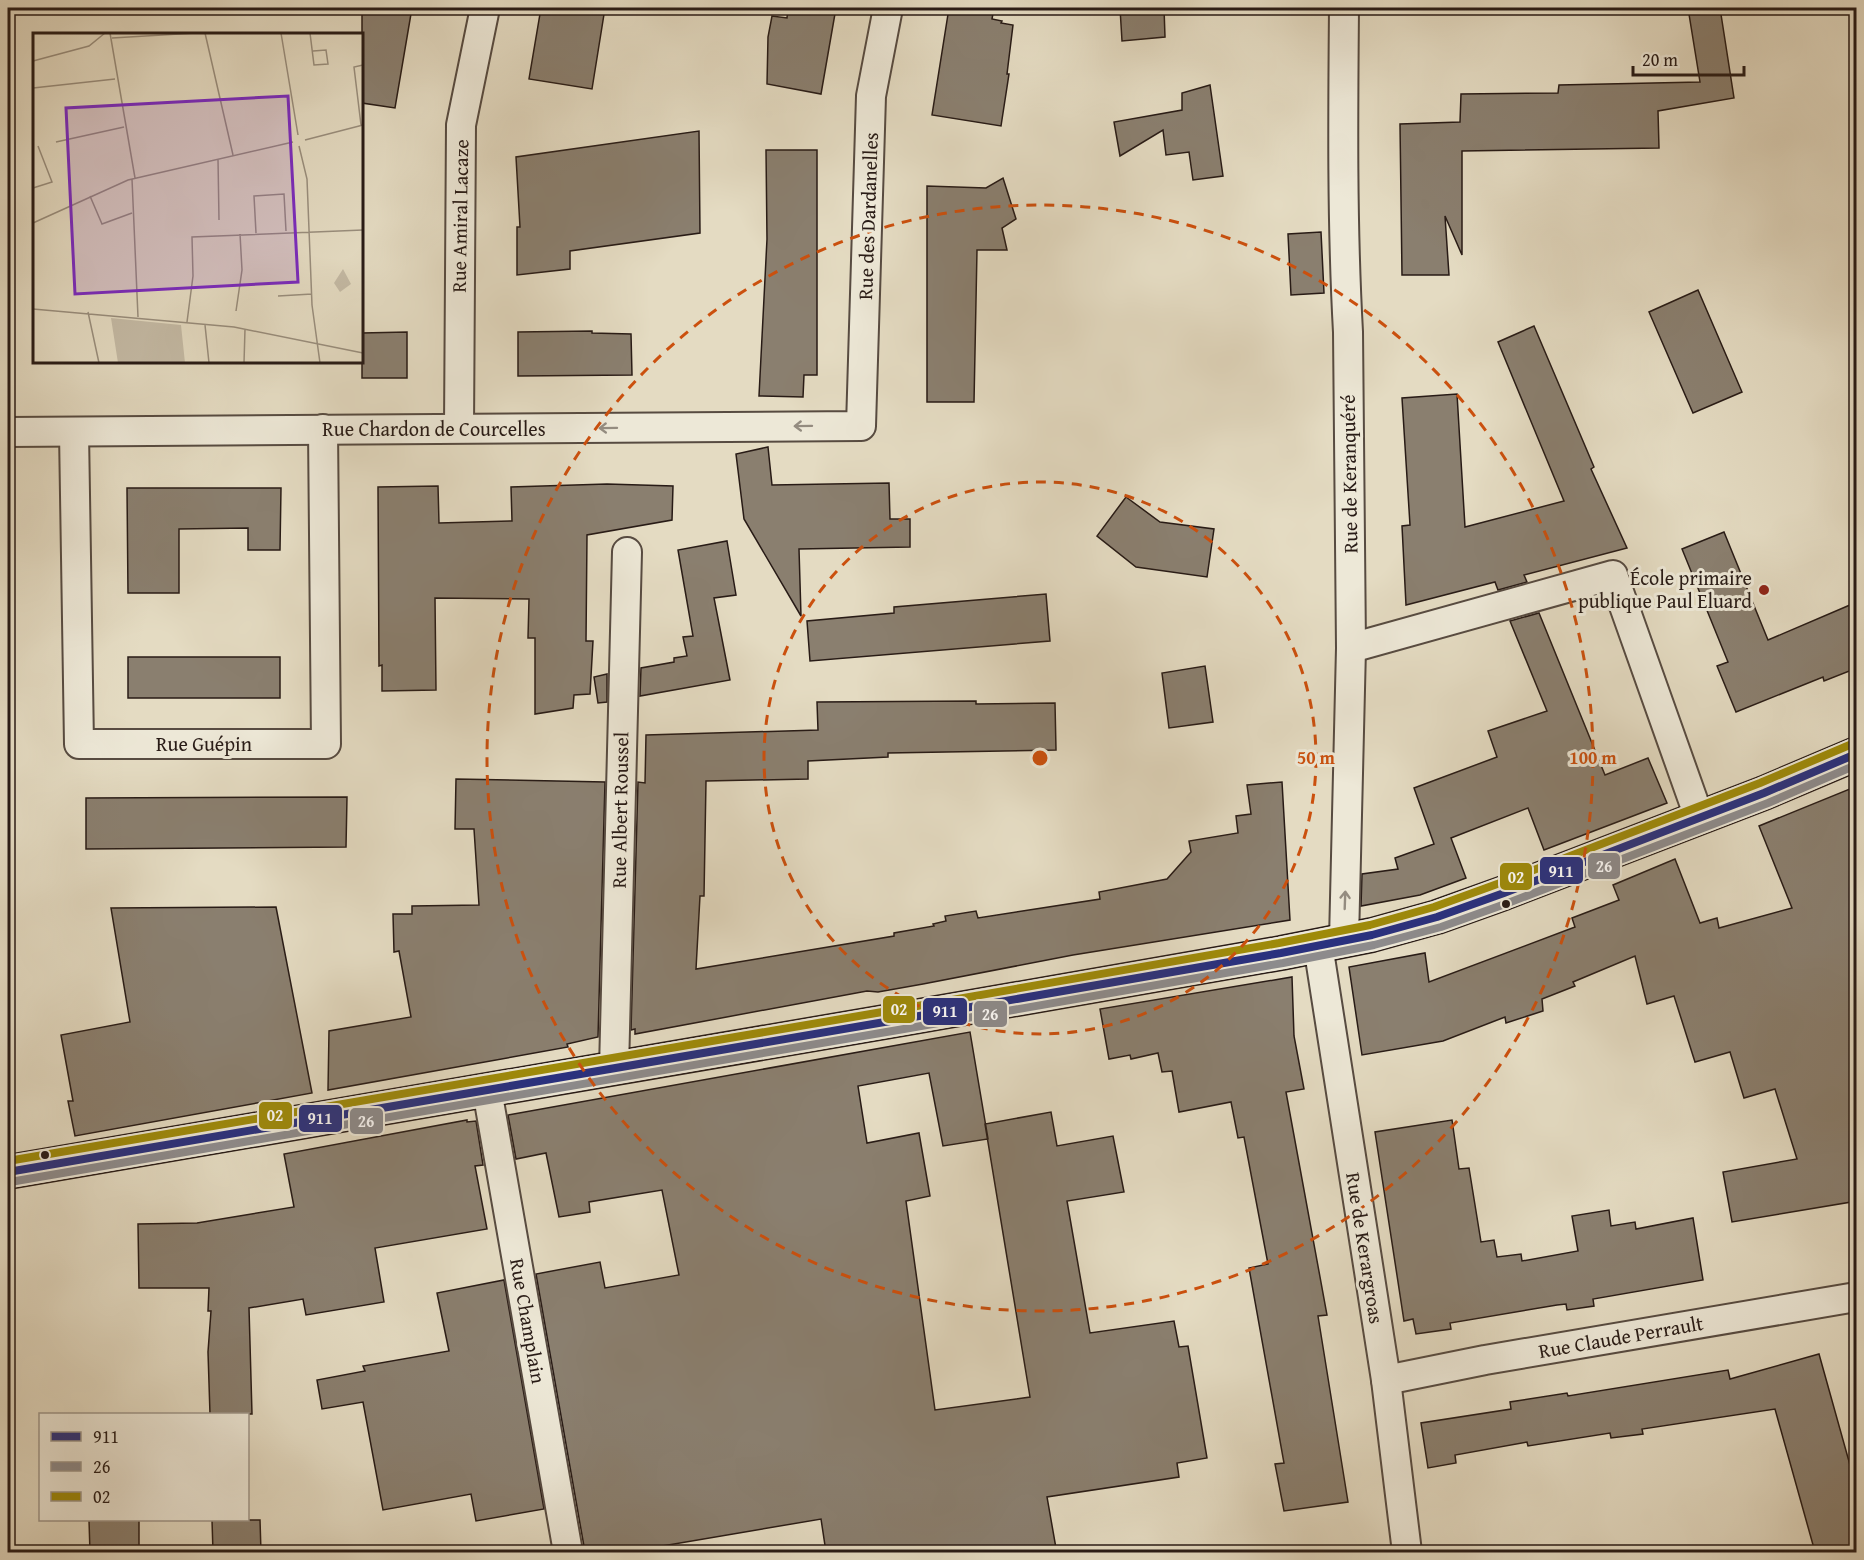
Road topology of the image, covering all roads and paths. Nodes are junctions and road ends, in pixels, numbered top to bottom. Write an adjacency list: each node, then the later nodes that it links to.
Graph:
1 (485, 8): 5 (street, Rue Amiral Lacaze)
2 (888, 8): 4 (street, Rue des Dardanelles)
3 (1344, 8): 10 (street, Rue de Keranquéré)
4 (861, 426): 5 (street, Rue Chardon de Courcelles, one-way to 5)
5 (459, 428): 6 (street, Rue Chardon de Courcelles)
6 (323, 429): 8 (street, Rue Chardon de Courcelles); 8 (street, Rue Guépin)
7 (8, 432): 8 (street, Rue Chardon de Courcelles)
8 (74, 432)
9 (627, 552): 14 (street, Rue Albert Roussel)
10 (1351, 648): 12 (street); 13 (street, Rue de Keranquéré, one-way to 10)
11 (1857, 754): 12 (main road)
12 (1699, 817): 13 (main road)
13 (1331, 943): 14 (main road); 18 (street, Rue de Kerargroas)
14 (614, 1069): 15 (main road)
15 (487, 1090): 16 (main road); 19 (street, Rue Champlain)
16 (8, 1172)
17 (1857, 1297): 18 (street, Rue Claude Perrault)
18 (1386, 1380): 20 (street, Rue de Kerargroas)
19 (568, 1552)
20 (1407, 1552)

